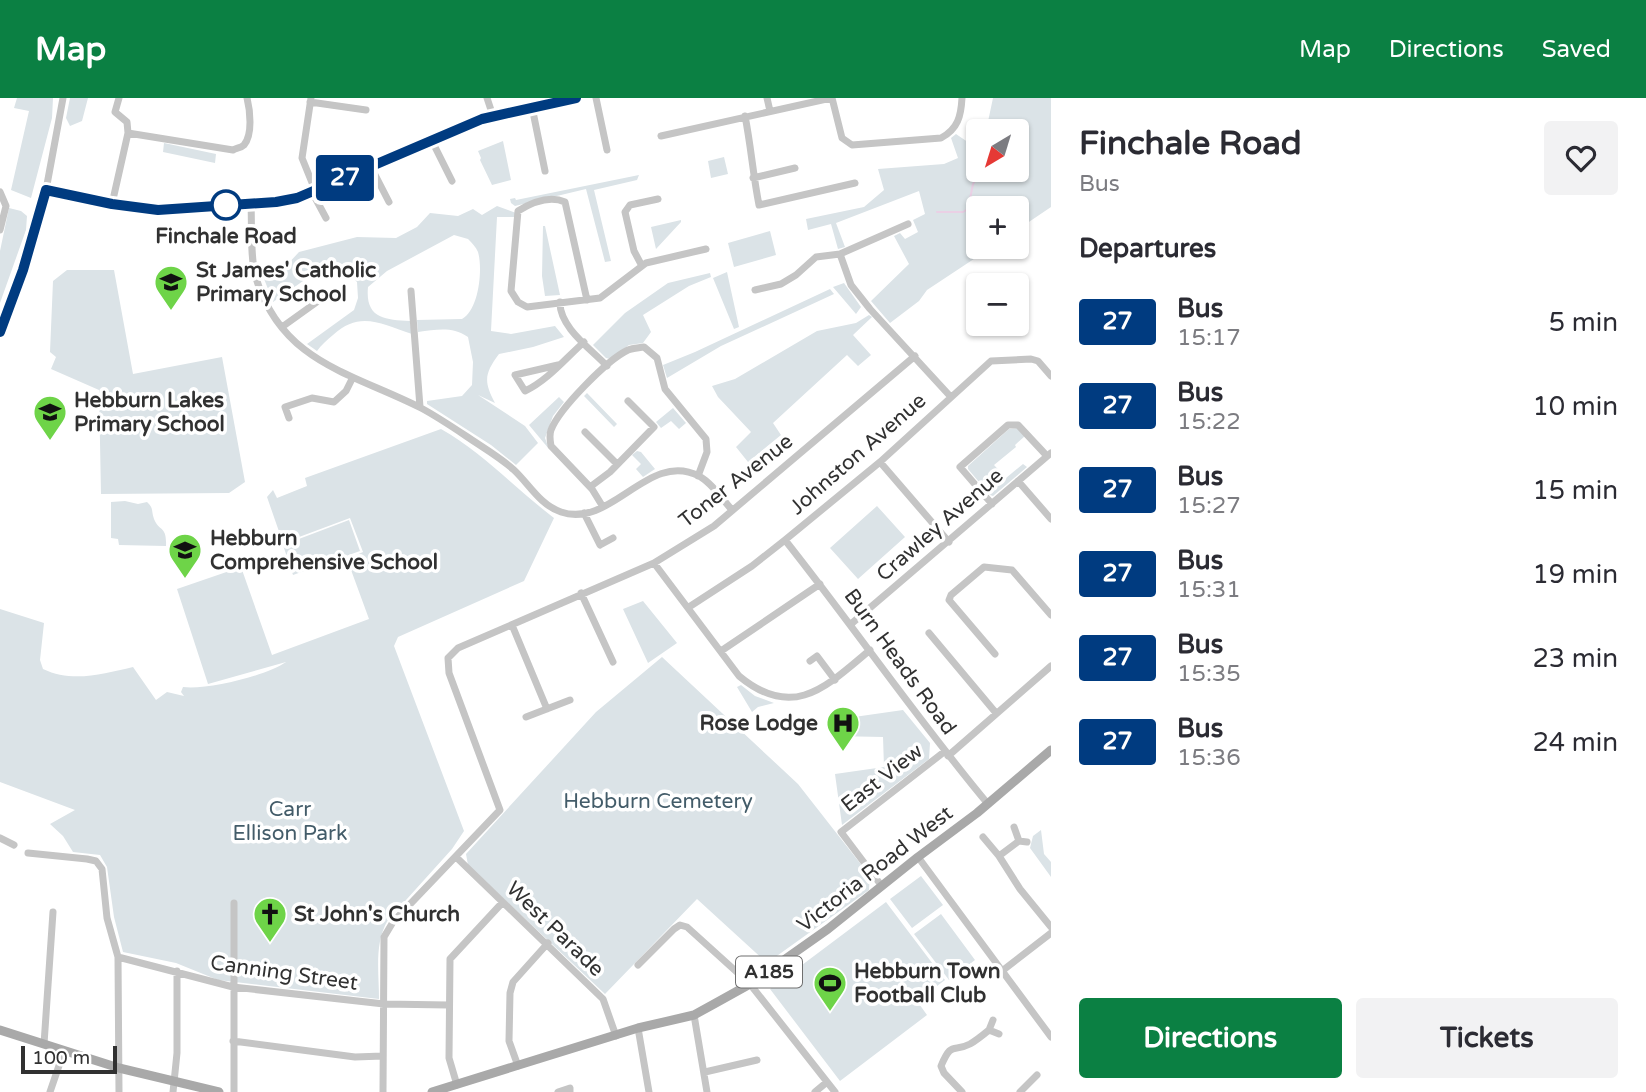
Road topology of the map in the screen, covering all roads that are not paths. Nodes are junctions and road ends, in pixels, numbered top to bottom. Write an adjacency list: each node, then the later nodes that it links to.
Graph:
1 (63, 98): 26 (street)
2 (119, 98): 16 (street)
3 (247, 98): 16 (street)
4 (487, 98): 14 (street)
5 (576, 98): 11 (street)
6 (596, 98): 19 (street)
7 (767, 98): 13 (street)
8 (832, 98): 9 (street); 13 (street)
9 (962, 98)
10 (310, 100): 12 (street); 27 (street)
11 (533, 107): 14 (street); 22 (street)
12 (366, 110)
13 (770, 111): 15 (street)
14 (493, 116): 18 (street)
15 (745, 116): 17 (street); 23 (street)
16 (128, 133): 31 (street)
17 (661, 136)
18 (432, 141): 20 (street); 24 (street)
19 (607, 150)
20 (371, 167): 27 (street); 30 (street)
21 (795, 168): 23 (street)
22 (545, 170)
23 (754, 178): 25 (street)
24 (452, 181)
25 (855, 183)
26 (46, 190): 31 (street); 44 (street)
27 (313, 191): 32 (street); 33 (street)
28 (0, 192): 35 (street)
29 (658, 199): 38 (street)
30 (389, 202)
31 (112, 204): 32 (street)
32 (251, 204): 45 (street)
33 (326, 218)
34 (908, 224): 37 (street)
35 (0, 230)
36 (706, 249): 38 (street)
37 (840, 254): 39 (street); 48 (street)
38 (642, 266): 42 (street)
39 (755, 290)
40 (411, 291): 57 (street)
41 (328, 294): 45 (street)
42 (587, 300): 43 (street); 43 (street)
43 (560, 302): 47 (street)
44 (3, 320): 46 (street)
45 (282, 327): 52 (street)
46 (0, 332)
47 (584, 342): 49 (street); 50 (street)
48 (915, 356): 53 (street); 68 (street, Toner Avenue)
49 (558, 365): 49 (street)
50 (607, 366): 63 (street); 65 (street)
51 (1051, 376): 53 (street, Johnston Avenue)
52 (352, 379): 56 (street); 57 (street)
53 (950, 396): 61 (street, Johnston Avenue)
54 (281, 398): 56 (street)
55 (628, 401): 62 (street)
56 (285, 407): 58 (street)
57 (420, 407): 69 (street)
58 (289, 418)
59 (585, 432): 62 (street)
60 (1049, 454): 64 (street, Crawley Avenue); 66 (street)
61 (880, 461): 72 (street, Johnston Avenue); 73 (street)
62 (617, 464): 65 (street)
63 (698, 476): 67 (street); 68 (street)
64 (1018, 481): 66 (street, Crawley Avenue); 70 (street)
65 (590, 487): 67 (street)
66 (992, 504): 73 (street, Crawley Avenue)
67 (603, 507): 69 (street)
68 (732, 510): 74 (street, Toner Avenue)
69 (584, 513): 71 (street)
70 (1051, 519)
71 (613, 538)
72 (785, 540): 75 (street, Burn Heads Road); 77 (street, Johnston Avenue)
73 (949, 542): 79 (street, Crawley Avenue)
74 (653, 563): 76 (street, Toner Avenue); 77 (street)
75 (820, 584): 79 (street, Burn Heads Road); 83 (street)
76 (581, 593): 80 (street, Toner Avenue); 86 (street)
77 (689, 607): 83 (street)
78 (1051, 615): 84 (street)
79 (851, 624): 82 (street, Burn Heads Road)
80 (512, 625): 90 (street); 102 (street, Toner Avenue)
81 (929, 633): 91 (street)
82 (870, 650): 88 (street); 94 (street, Burn Heads Road)
83 (722, 651): 88 (street)
84 (995, 654)
85 (810, 661): 88 (street)
86 (613, 662)
87 (1051, 666): 91 (street, East View)
88 (835, 680)
89 (570, 700): 90 (street)
90 (547, 709): 92 (street)
91 (996, 713): 94 (street, East View)
92 (526, 717)
93 (1051, 750): 95 (main road, Victoria Road West / A185)
94 (946, 754): 95 (street, Burn Heads Road); 104 (street, East View)
95 (988, 804): 103 (main road, Victoria Road West / A185)
96 (1014, 827): 101 (street)
97 (983, 837): 101 (street)
98 (0, 840): 99 (street)
99 (14, 845)
100 (28, 853): 111 (street)
101 (999, 856): 108 (street)
102 (456, 857): 106 (street, West Parade); 117 (street)
103 (918, 857): 104 (main road, Victoria Road West / A185); 114 (street)
104 (881, 885): 115 (main road, Victoria Road West / A185)
105 (234, 903): 116 (street)
106 (502, 903): 110 (street, West Parade); 118 (street)
107 (53, 912): 128 (street)
108 (1051, 927)
109 (1051, 933): 114 (street)
110 (548, 943): 125 (street, West Parade); 133 (street)
111 (118, 957): 113 (street, Canning Street); 135 (street)
112 (638, 965): 115 (street)
113 (177, 971): 116 (street, Canning Street); 140 (street)
114 (1002, 971): 126 (street)
115 (750, 984): 119 (main road, Victoria Road West / A185); 138 (street)
116 (233, 987): 117 (street, Canning Street); 127 (street)
117 (384, 1004): 118 (street, Canning Street); 130 (street)
118 (448, 1006): 139 (street)
119 (694, 1015): 121 (main road, Victoria Road West / A185); 136 (street)
120 (993, 1020): 123 (street)
121 (638, 1028): 125 (main road, Victoria Road West / A185); 149 (street)
122 (0, 1030): 128 (main road)
123 (989, 1030): 124 (street); 134 (street)
124 (999, 1034)
125 (616, 1036): 133 (main road, Victoria Road West / A185)
126 (1051, 1037)
127 (233, 1041): 130 (street); 144 (street)
128 (44, 1044): 129 (main road)
129 (64, 1051): 135 (main road); 141 (street)
130 (383, 1056): 145 (street)
131 (757, 1060): 136 (street)
132 (931, 1064): 134 (street)
133 (518, 1066): 139 (main road, Victoria Road West / A185)
134 (941, 1066): 153 (street)
135 (119, 1068): 140 (main road); 142 (street)
136 (705, 1072): 150 (street)
137 (1037, 1075): 154 (street)
138 (827, 1082): 151 (street); 152 (street)
139 (457, 1085): 146 (main road, Victoria Road West / A185)
140 (174, 1088): 143 (main road)
141 (50, 1092)
142 (119, 1092)
143 (219, 1092)
144 (234, 1092)
145 (383, 1092)
146 (432, 1092)
147 (558, 1092): 148 (street)
148 (570, 1092)
149 (649, 1092)
150 (707, 1092)
151 (815, 1092)
152 (835, 1092)
153 (962, 1092)
154 (1020, 1092)

